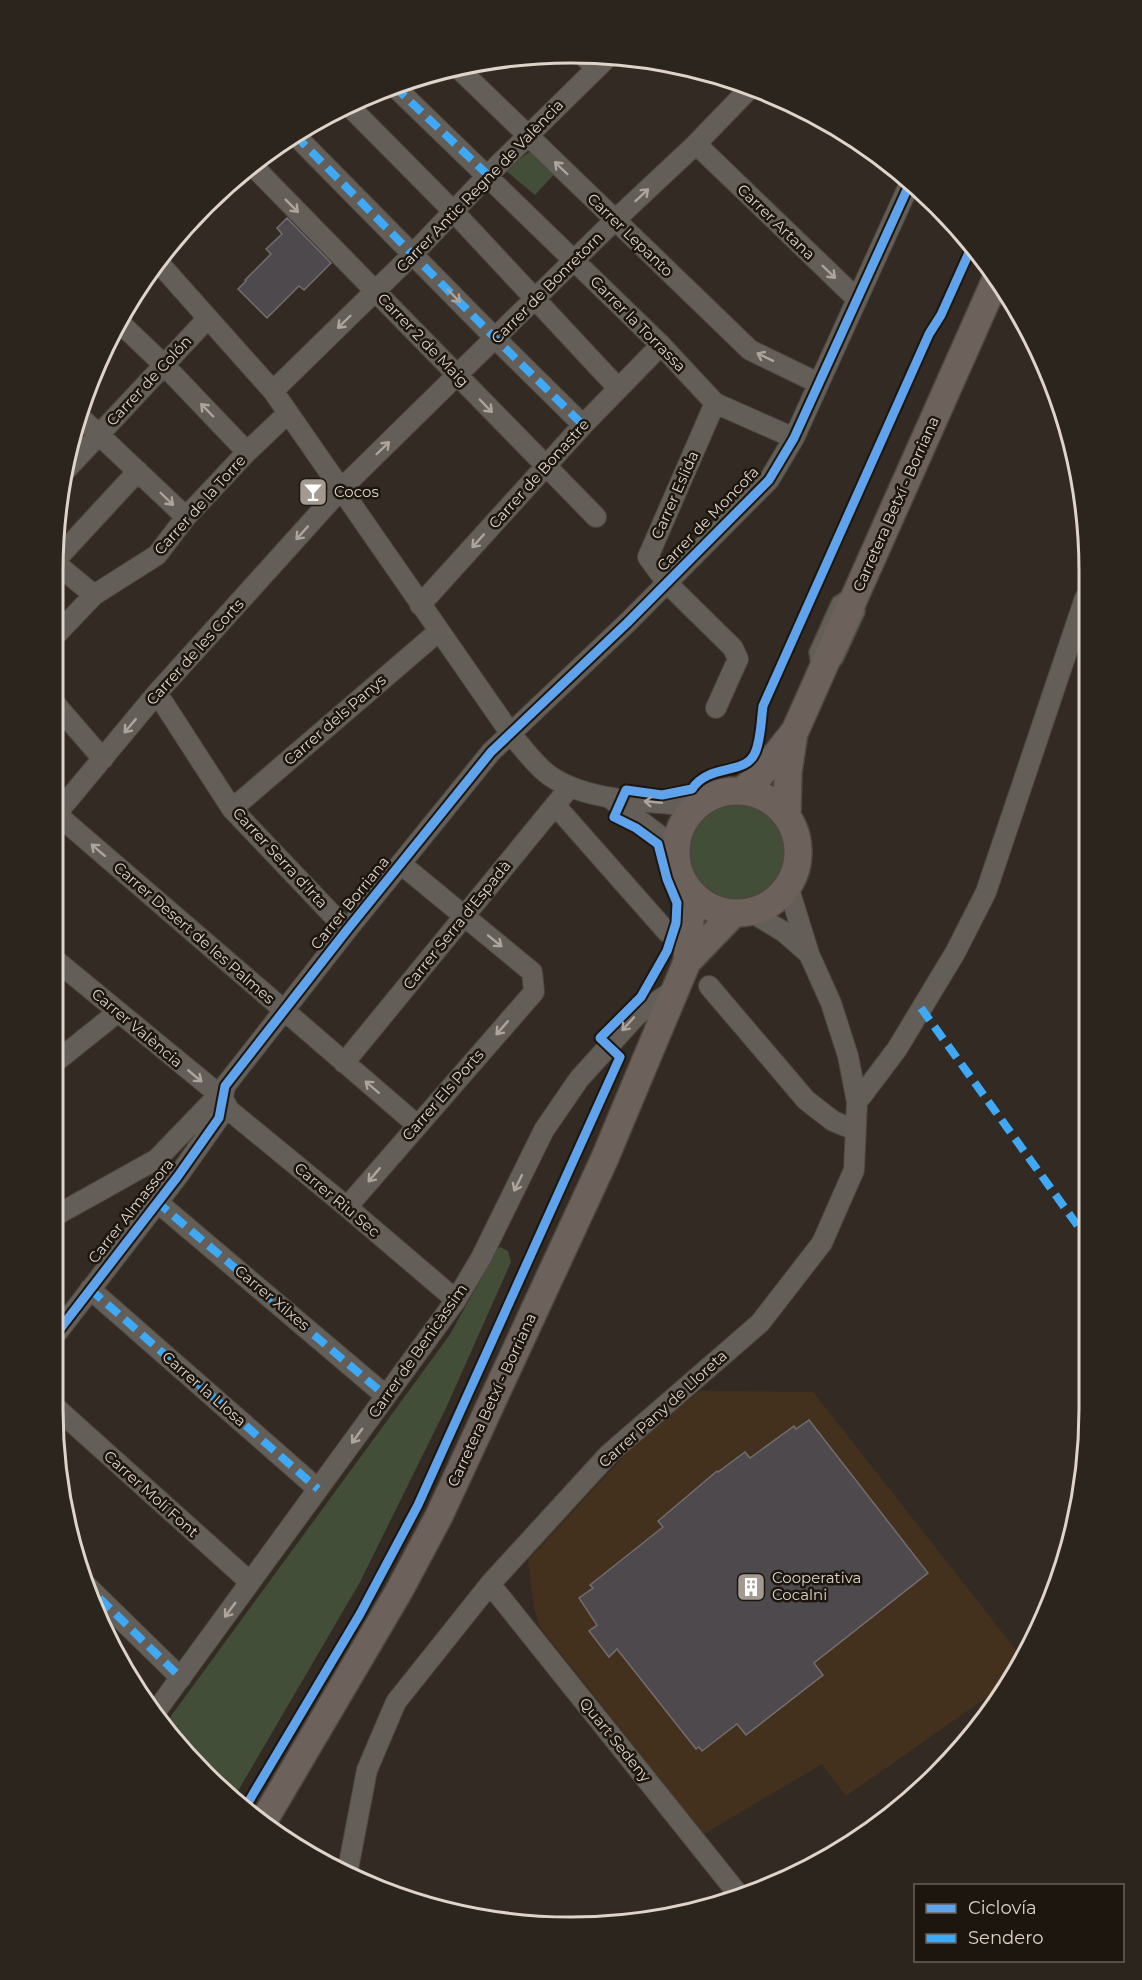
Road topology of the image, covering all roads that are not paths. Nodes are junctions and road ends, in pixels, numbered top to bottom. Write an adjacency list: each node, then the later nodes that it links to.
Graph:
1 (593, 64): 6 (street, Carrer Antic Regne de València)
2 (465, 75): 6 (street, Carrer Lepanto)
3 (401, 93): 10 (street, Carrer la Torrassa)
4 (744, 94): 8 (street, Carrer de Bonretorn)
5 (354, 111): 12 (street)
6 (526, 136): 10 (street, Carrer Antic Regne de València); 13 (street, Carrer Lepanto, one-way to 6)
7 (302, 141): 14 (street)
8 (696, 144): 13 (street, Carrer de Bonretorn, one-way to 8); 19 (street, Carrer Artana, one-way to 19)
9 (258, 171): 18 (street, Carrer 2 de Maig, one-way to 18)
10 (488, 175): 12 (street, Carrer Antic Regne de València); 15 (street, Carrer la Torrassa)
11 (907, 190): 19 (street, Carrer de Moncofa)
12 (454, 212): 14 (street, Carrer Antic Regne de València); 20 (street)
13 (615, 220): 15 (street, Carrer de Bonretorn); 27 (street, Carrer Lepanto, one-way to 13)
14 (413, 254): 18 (street, Carrer Antic Regne de València); 23 (street, one-way to 23)
15 (574, 260): 20 (street, Carrer de Bonretorn); 24 (street, Carrer la Torrassa)
16 (164, 268): 21 (street)
17 (992, 288): 54 (main road, Carretera Betxí - Borriana)
18 (376, 291): 26 (street, Carrer 2 de Maig); 29 (street, Carrer Antic Regne de València, one-way to 29)
19 (856, 299): 27 (street, Carrer de Moncofa)
20 (535, 300): 23 (street, Carrer de Bonretorn); 28 (street)
21 (208, 318): 25 (street, Carrer de Colón); 29 (street)
22 (125, 328): 25 (street)
23 (496, 339): 26 (street, Carrer de Bonretorn); 33 (street)
24 (661, 345): 28 (street, Carrer de Bonastre); 30 (street, Carrer la Torrassa)
25 (164, 365): 34 (street, Carrer de Colón); 36 (street, one-way to 25)
26 (457, 376): 38 (street, Carrer 2 de Maig, one-way to 38); 40 (street, Carrer de Bonretorn, one-way to 26)
27 (818, 383): 35 (street, Carrer de Moncofa)
28 (618, 388): 33 (street, Carrer de Bonastre)
29 (273, 391): 31 (street)
30 (715, 404): 35 (street, Carrer la Torrassa); 45 (street, Carrer Eslida)
31 (288, 413): 36 (street, Carrer de la Torre); 40 (street)
32 (85, 422): 34 (street)
33 (583, 425): 38 (street, Carrer de Bonastre)
34 (98, 435): 37 (street, Carrer de Colón); 39 (street)
35 (794, 438): 45 (street, Carrer de Moncofa)
36 (247, 452): 41 (street, Carrer de la Torre)
37 (76, 459)
38 (545, 466): 42 (street, Carrer 2 de Maig); 47 (street, Carrer de Bonastre, one-way to 47)
39 (138, 471): 41 (street, one-way to 41); 43 (street)
40 (341, 489): 47 (street); 51 (street, Carrer de les Corts, one-way to 51)
41 (186, 517): 46 (street, Carrer de la Torre)
42 (596, 517)
43 (64, 552)
44 (63, 569): 46 (street)
45 (667, 583): 52 (street); 55 (street, Carrer de Moncofa)
46 (94, 595): 49 (street, Carrer de la Torre)
47 (420, 605): 50 (street)
48 (1079, 616): 84 (street)
49 (63, 628)
50 (439, 631): 55 (street); 63 (street, Carrer dels Panys)
51 (157, 693): 56 (street, Carrer de les Corts, one-way to 56); 63 (street, Carrer Serra d'Irta)
52 (716, 708)
53 (63, 713): 56 (street)
54 (795, 730): 58 (main road, Carretera Betxí - Borriana); 64 (main road, Carretera Betxí - Borriana)
55 (511, 734): 57 (street); 67 (street, Carrer Borriana)
56 (103, 759): 60 (street, Carrer de les Corts)
57 (570, 787): 59 (street); 61 (street, Carrer Serra d'Espadà)
58 (743, 790): 62 (main road); 64 (main road)
59 (611, 799): 62 (street, one-way to 59); 66 (street)
60 (63, 804)
61 (555, 805): 71 (street, Carrer Serra d'Espadà); 73 (street)
62 (696, 806): 66 (main road)
63 (232, 809): 72 (street, Carrer Serra d'Irta)
64 (787, 815): 68 (main road)
65 (63, 822): 79 (street, Carrer Desert de les Palmes, one-way to 65)
66 (675, 847): 69 (main road)
67 (401, 864): 71 (street); 72 (street, Carrer Borriana)
68 (788, 886): 70 (main road); 74 (street, Carrer Pany de Lloreta)
69 (692, 894): 70 (main road); 75 (main road, Carretera Betxí - Borriana)
70 (743, 913): 74 (street, Carrer Pany de Lloreta); 75 (main road, Carretera Betxí - Borriana)
71 (465, 917): 82 (street, Carrer Serra d'Espadà); 85 (street, Carrer Els Ports, one-way to 85)
72 (347, 930): 79 (street, Carrer Borriana)
73 (667, 932)
74 (809, 954): 84 (street, Carrer Pany de Lloreta)
75 (687, 962): 78 (main road, Carretera Betxí - Borriana)
76 (63, 966): 80 (street, Carrer València)
77 (709, 986): 86 (street)
78 (675, 989): 93 (street, Carrer de Benicàssim, one-way to 93); 103 (main road, Carretera Betxí - Borriana)
79 (283, 1011): 82 (street, Carrer Desert de les Palmes); 83 (street, Carrer Borriana)
80 (118, 1012): 81 (street); 83 (street, Carrer València, one-way to 83)
81 (63, 1056)
82 (344, 1063): 85 (street, Carrer Desert de les Palmes, one-way to 82)
83 (222, 1097): 87 (street, Carrer Borriana); 88 (street, Carrer Almassora); 90 (street, Carrer Riu Sec)
84 (856, 1102): 86 (street, Carrer Pany de Lloreta)
85 (417, 1125): 90 (street, Carrer Els Ports, one-way to 90)
86 (855, 1130): 99 (street, Carrer Pany de Lloreta)
87 (157, 1158): 88 (street); 91 (street, Carrer Borriana)
88 (178, 1176): 89 (street, Carrer Almassora)
89 (156, 1201): 92 (street, Carrer Almassora); 95 (street, Carrer Xilxes)
90 (347, 1207): 93 (street, Carrer Riu Sec)
91 (63, 1211)
92 (90, 1289): 94 (street, Carrer Almassora); 97 (street, Carrer la Llosa)
93 (456, 1300): 95 (street, Carrer de Benicàssim)
94 (63, 1325)
95 (386, 1396): 97 (street, Carrer de Benicàssim, one-way to 97)
96 (63, 1415): 98 (street, Carrer Molí Font)
97 (318, 1489): 98 (street, Carrer de Benicàssim)
98 (250, 1582): 101 (street, Carrer de Benicàssim, one-way to 101)
99 (490, 1584): 104 (street, Carrer Pany de Lloreta); 105 (street, Quart Sedeny)
100 (101, 1599): 101 (street)
101 (181, 1678): 102 (street, Carrer de Benicàssim)
102 (160, 1706)
103 (267, 1815)
104 (349, 1866)
105 (735, 1890)

